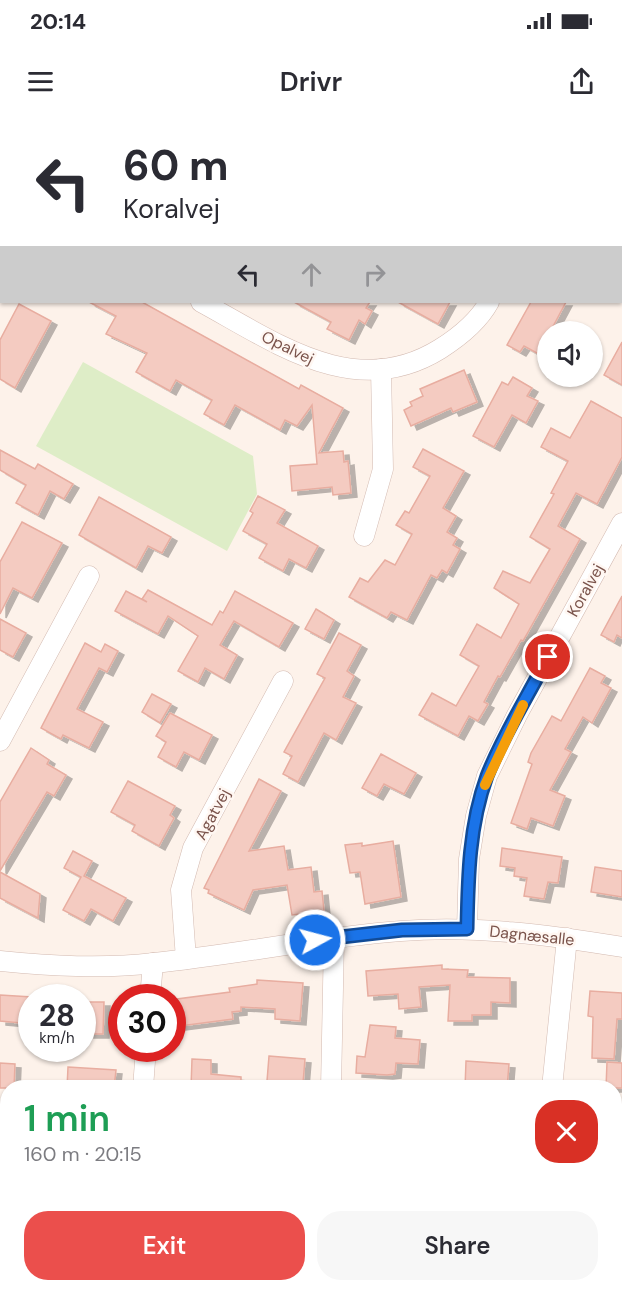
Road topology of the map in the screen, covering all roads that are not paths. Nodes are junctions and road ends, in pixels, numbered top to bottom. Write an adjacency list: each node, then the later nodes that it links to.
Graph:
1 (203, 303): 3 (street, Opalvej)
2 (488, 303): 3 (street, Opalvej)
3 (381, 369): 5 (street)
4 (622, 523): 9 (street, Koralvej)
5 (364, 536)
6 (89, 576): 8 (street)
7 (283, 681): 13 (street, Agatvej)
8 (0, 741)
9 (467, 929): 10 (street, Dagnæsalle); 11 (street, Dagnæsalle)
10 (333, 938): 13 (street, Dagnæsalle); 19 (street)
11 (567, 938): 12 (street, Dagnæsalle); 20 (street)
12 (622, 947)
13 (186, 958): 15 (street, Dagnæsalle)
14 (0, 961): 15 (street, Dagnæsalle)
15 (153, 963): 16 (street)
16 (151, 984)
17 (145, 1062): 18 (street)
18 (144, 1080)
19 (331, 1080)
20 (553, 1080)

